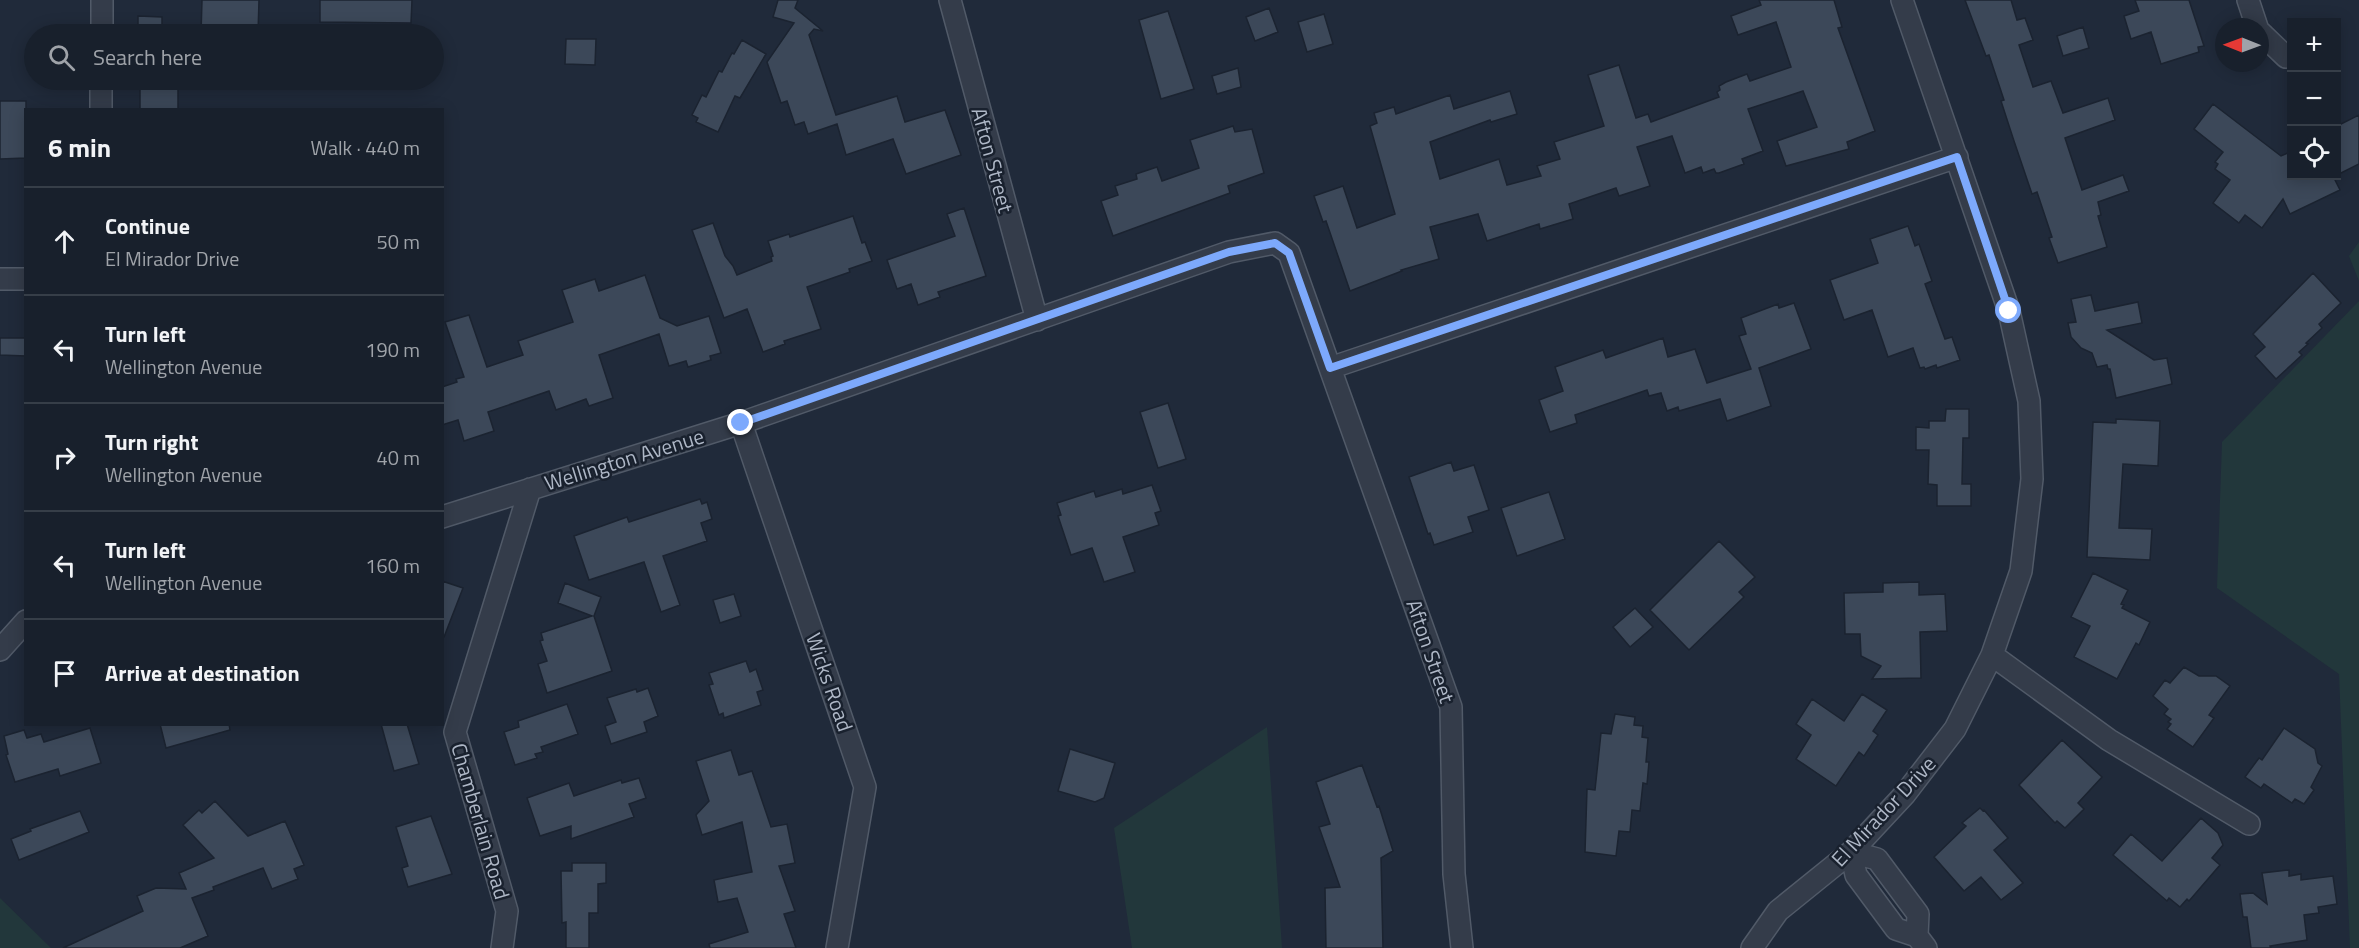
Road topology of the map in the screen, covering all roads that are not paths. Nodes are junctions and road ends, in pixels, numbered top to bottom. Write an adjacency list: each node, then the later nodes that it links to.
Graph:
1 (102, 0): 6 (street)
2 (950, 0): 14 (street, Afton Street)
3 (1902, 0): 11 (street, El Mirador Drive)
4 (2248, 0): 5 (street)
5 (2254, 18)
6 (102, 24)
7 (2269, 41): 8 (street)
8 (2286, 57)
9 (102, 90): 10 (street)
10 (102, 108)
11 (1957, 157): 15 (street); 22 (street, El Mirador Drive)
12 (0, 279): 13 (street)
13 (24, 279)
14 (1037, 320): 15 (street, Wellington Avenue); 16 (street, Wellington Avenue)
15 (1330, 368): 28 (street, Afton Street)
16 (741, 423): 17 (street, Wellington Avenue); 27 (street, Wicks Road)
17 (530, 489): 18 (street, Wellington Avenue); 26 (street, Chamberlain Road)
18 (444, 516)
19 (24, 623): 21 (street)
20 (24, 647): 21 (street)
21 (0, 651)
22 (1992, 655): 23 (street); 24 (street, El Mirador Drive)
23 (2249, 824)
24 (1851, 852): 25 (street); 29 (street, El Mirador Drive)
25 (1922, 942)
26 (502, 948)
27 (837, 948)
28 (1462, 948)
29 (1752, 948)

